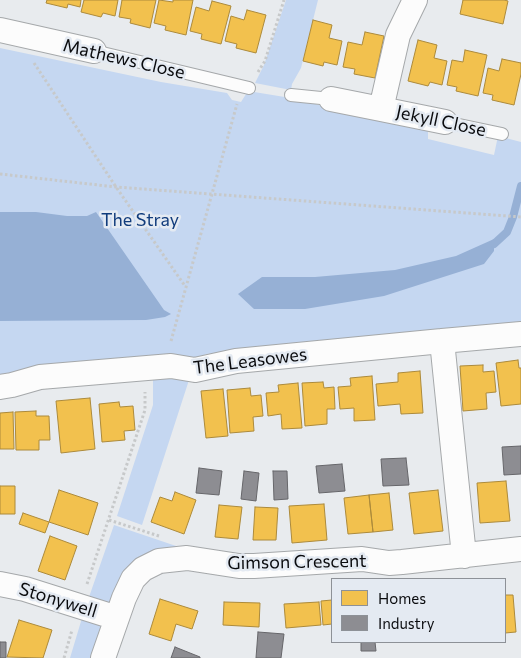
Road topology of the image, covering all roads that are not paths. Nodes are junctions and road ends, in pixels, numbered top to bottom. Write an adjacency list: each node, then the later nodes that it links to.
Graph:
1 (415, 0): 7 (street, Jekyll Close)
2 (7, 31): 3 (street, Mathews Close)
3 (94, 51): 4 (lane, Mathews Close)
4 (249, 88)
5 (291, 95): 6 (lane, Jekyll Close)
6 (330, 99): 7 (street, Jekyll Close)
7 (381, 109): 8 (street, Jekyll Close)
8 (445, 122): 9 (lane, Jekyll Close)
9 (502, 134)
10 (521, 334): 11 (street, The Leasowes)
11 (442, 341): 12 (street, The Leasowes); 14 (street)
12 (0, 387)
13 (521, 549): 14 (street, Gimson Crescent)
14 (464, 556): 16 (street, Gimson Crescent)
15 (0, 584): 16 (street, Stonywell)
16 (117, 618): 17 (street, Gimson Crescent)
17 (103, 658)

